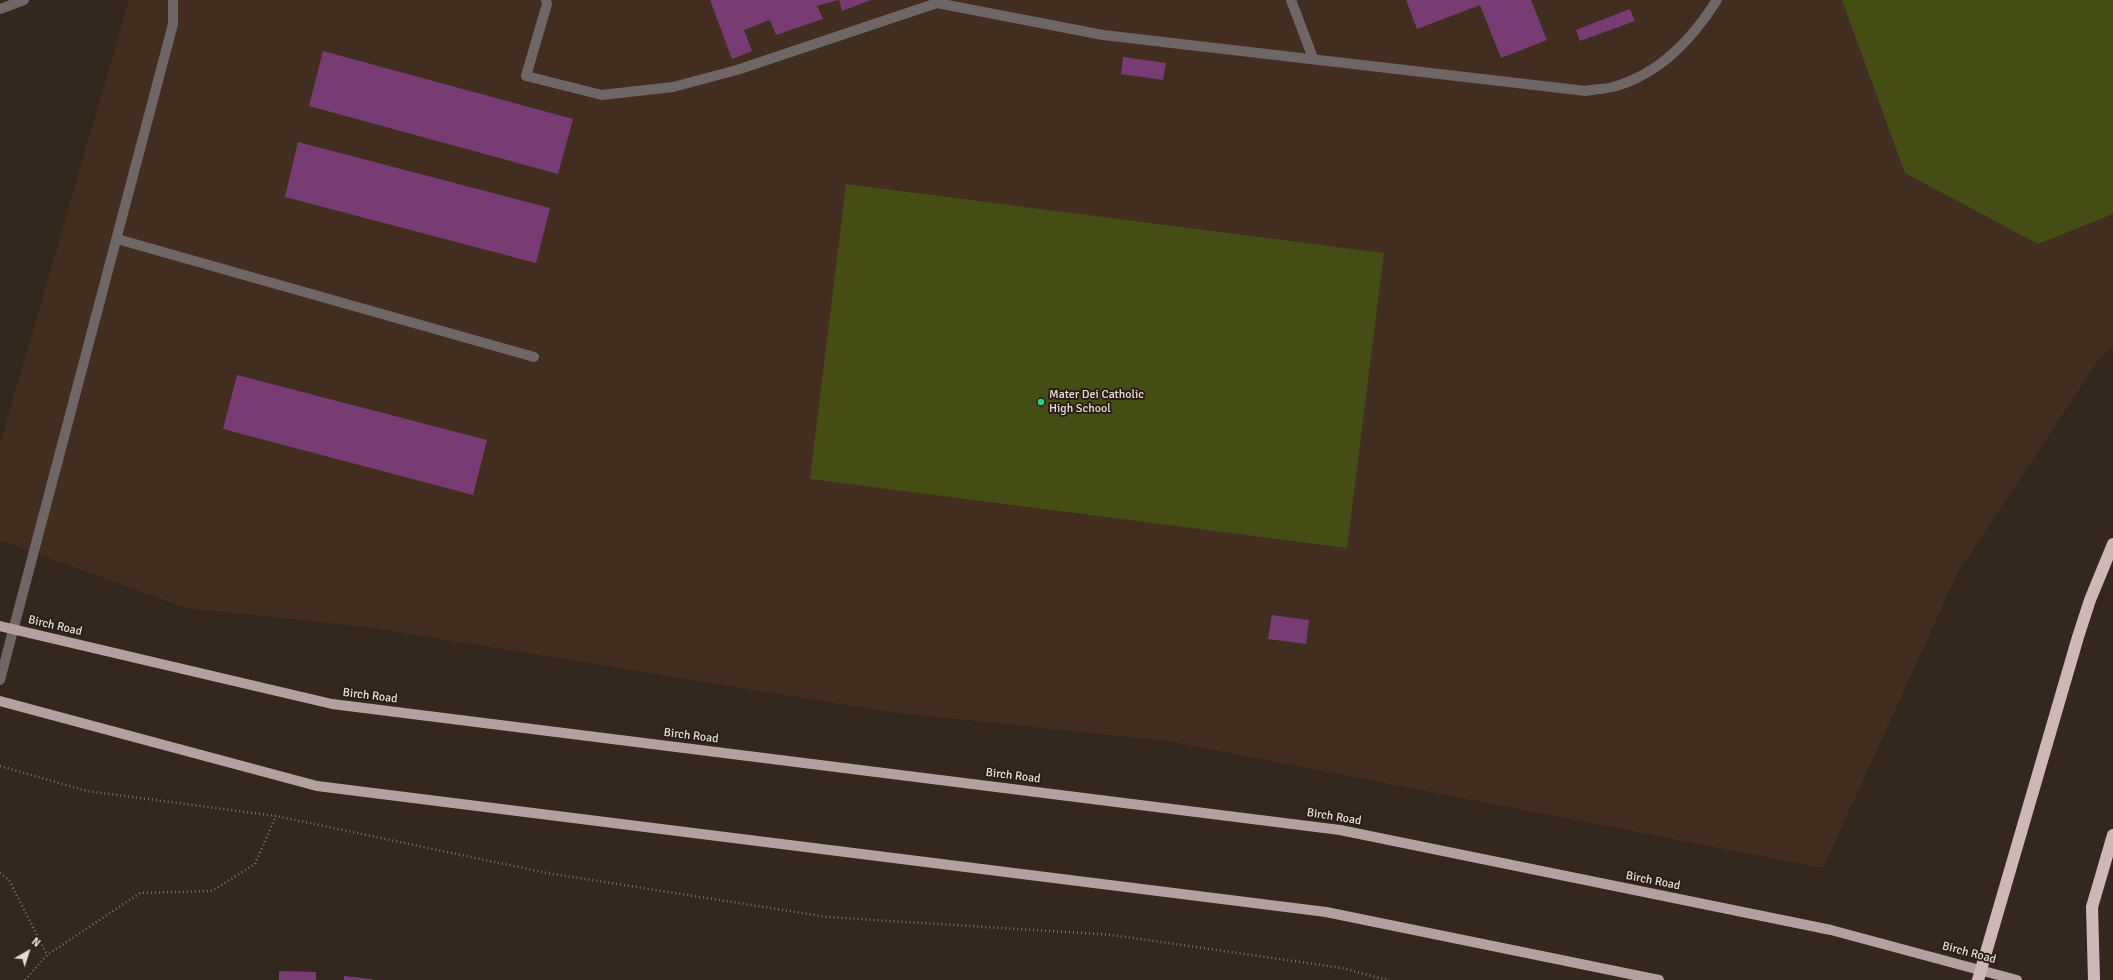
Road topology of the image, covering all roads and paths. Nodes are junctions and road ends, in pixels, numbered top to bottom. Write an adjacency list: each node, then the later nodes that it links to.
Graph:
1 (24, 0): 6 (lane)
2 (173, 0): 8 (lane)
3 (546, 0): 7 (lane)
4 (1291, 0): 7 (lane)
5 (1717, 0): 7 (lane)
6 (0, 9)
7 (1313, 58)
8 (117, 239): 9 (lane); 12 (lane)
9 (534, 357)
10 (2113, 544): 20 (highway)
11 (0, 626): 12 (main road, Birch Road)
12 (15, 630): 13 (lane); 20 (main road, Birch Road)
13 (0, 680)
14 (0, 701): 23 (main road)
15 (0, 766): 16 (path)
16 (276, 816): 19 (path); 22 (path)
17 (2113, 835): 25 (highway)
18 (0, 873): 19 (path)
19 (47, 955): 21 (path)
20 (1980, 975): 24 (main road, Birch Road)
21 (25, 980)
22 (1388, 980)
23 (1659, 980)
24 (2017, 980)
25 (2094, 980)

